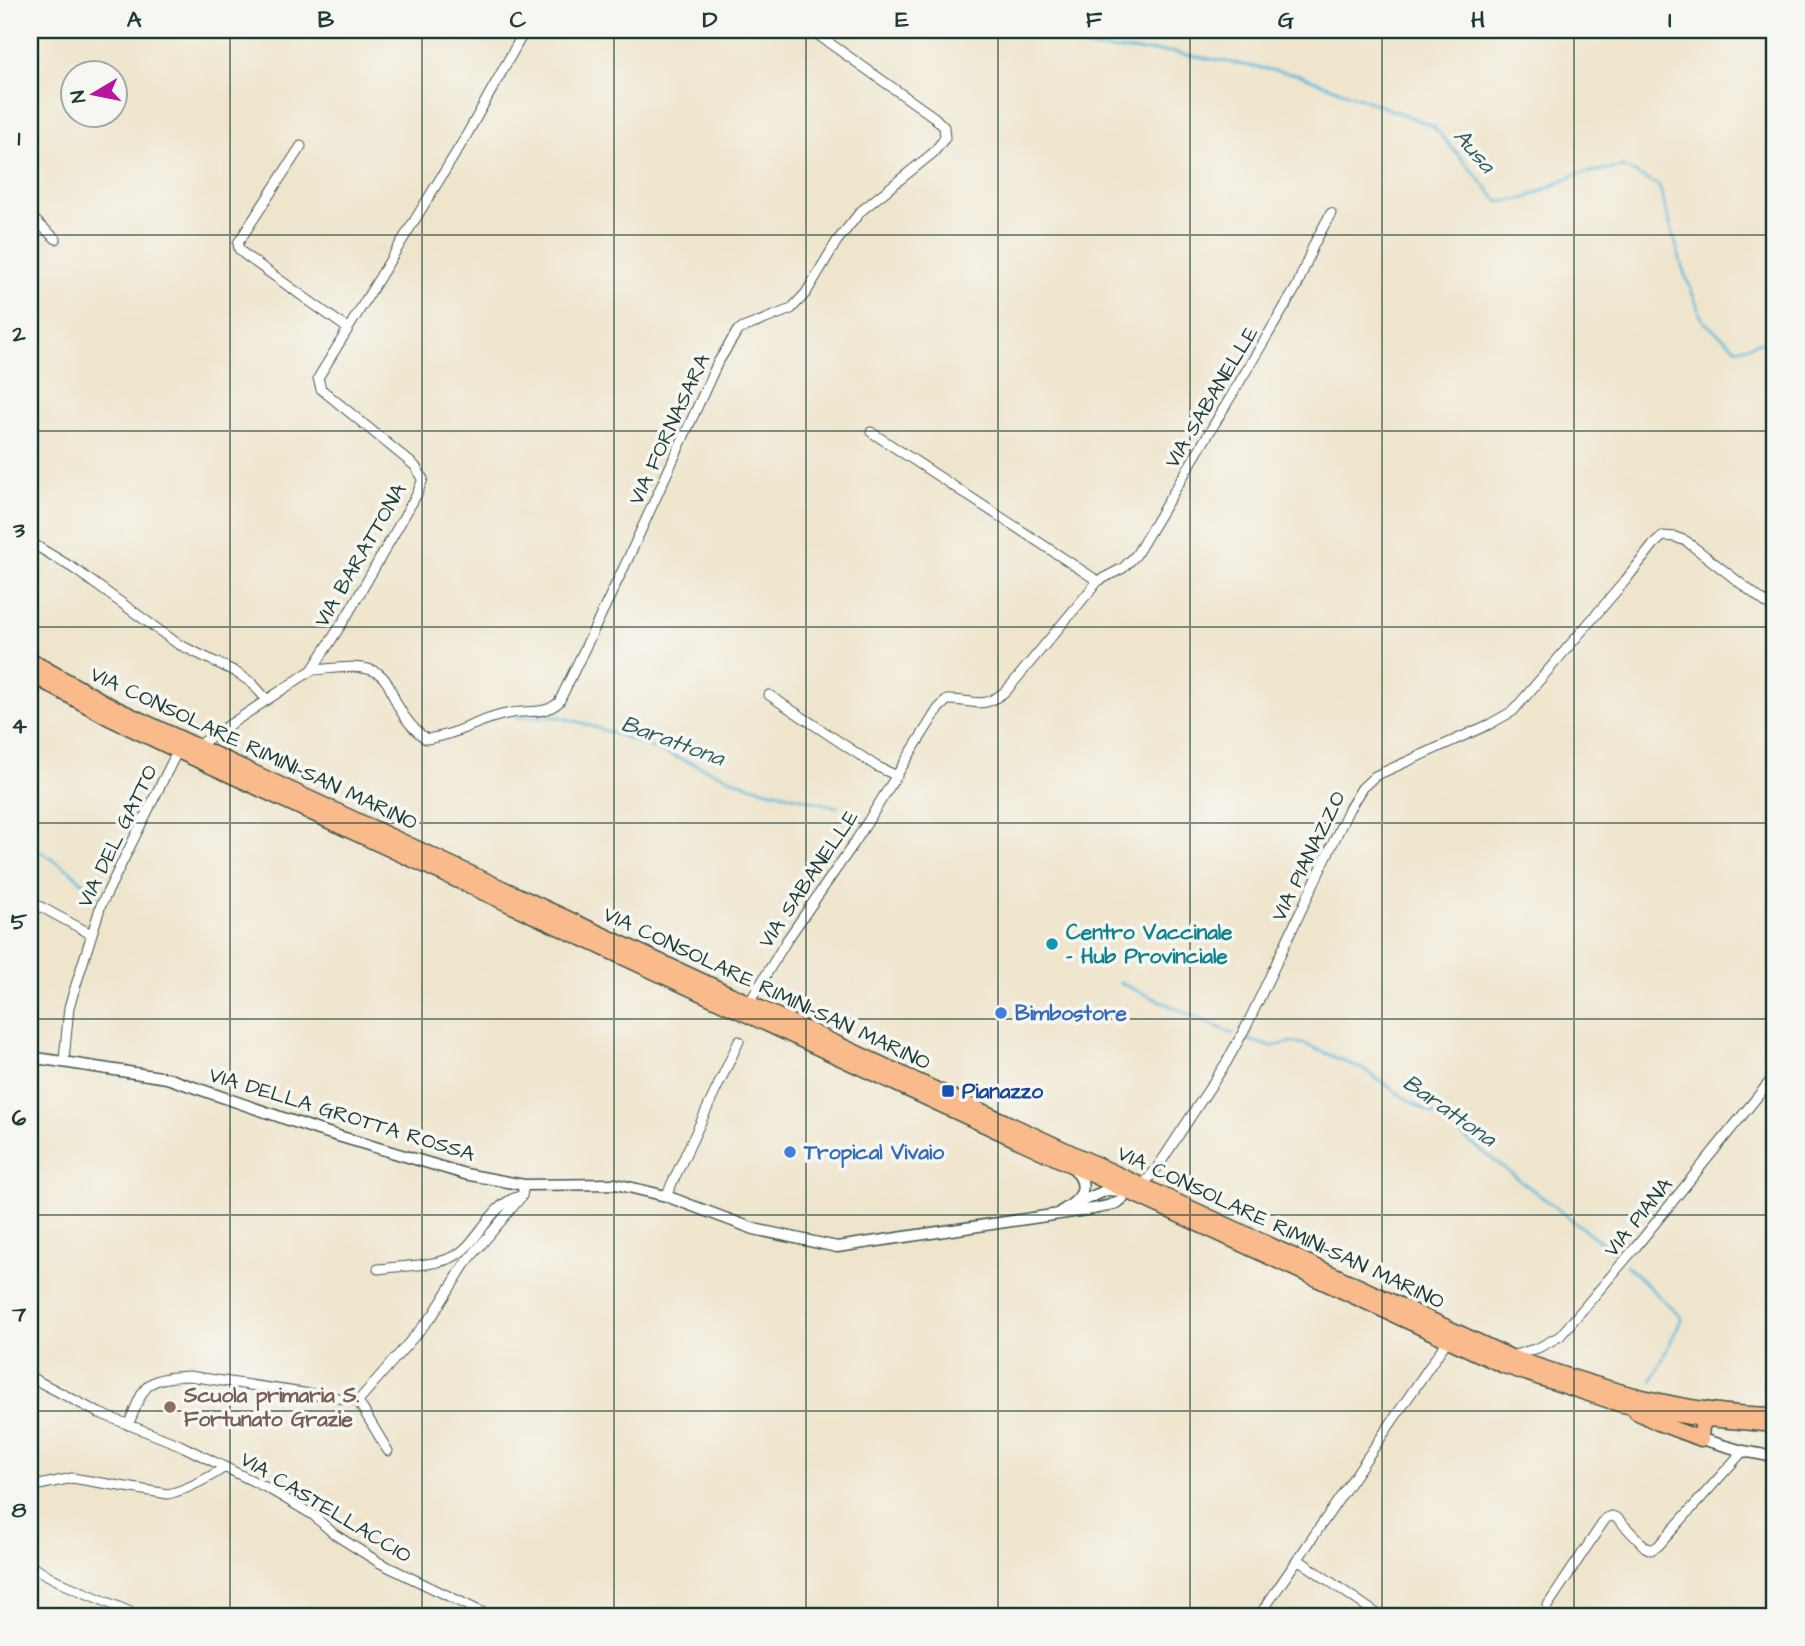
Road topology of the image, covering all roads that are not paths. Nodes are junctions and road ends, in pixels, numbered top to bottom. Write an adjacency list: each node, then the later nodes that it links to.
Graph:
1 (526, 30): 7 (street, VIA BARATTONA)
2 (811, 30): 13 (street, VIA FORNASARA)
3 (301, 146): 7 (street)
4 (1331, 213): 10 (street, VIA SABANELLE)
5 (30, 216): 6 (street)
6 (56, 239)
7 (347, 328): 13 (street, VIA BARATTONA)
8 (871, 432): 10 (street)
9 (30, 542): 16 (street)
10 (1098, 581): 19 (street, VIA SABANELLE)
11 (1775, 610): 28 (street, VIA PIANAZZO)
12 (30, 660): 17 (main road, VIA CONSOLARE RIMINI-SAN MARINO)
13 (312, 670): 16 (street, VIA BARATTONA)
14 (30, 674): 18 (main road, VIA CONSOLARE RIMINI-SAN MARINO)
15 (769, 695): 19 (street)
16 (267, 700): 17 (street, VIA BARATTONA)
17 (200, 746): 18 (street); 22 (main road, VIA CONSOLARE RIMINI-SAN MARINO)
18 (178, 751): 21 (street, VIA DEL GATTO); 27 (main road, VIA CONSOLARE RIMINI-SAN MARINO)
19 (897, 776): 22 (street, VIA SABANELLE)
20 (30, 901): 21 (street)
21 (91, 934): 25 (street, VIA DEL GATTO)
22 (749, 1003): 28 (main road, VIA CONSOLARE RIMINI-SAN MARINO)
23 (739, 1041): 30 (street)
24 (30, 1057): 25 (street, VIA DELLA GROTTA ROSSA)
25 (64, 1060): 29 (street, VIA DELLA GROTTA ROSSA)
26 (1775, 1076): 35 (street, VIA PIANA)
27 (1069, 1164): 28 (main road, VIA CONSOLARE RIMINI-SAN MARINO); 31 (street)
28 (1135, 1189): 31 (street, VIA DELLA GROTTA ROSSA); 32 (street, VIA DELLA GROTTA ROSSA); 34 (main road, VIA CONSOLARE RIMINI-SAN MARINO); 35 (main road, VIA CONSOLARE RIMINI-SAN MARINO)
29 (523, 1190): 30 (street, VIA DELLA GROTTA ROSSA); 33 (street); 37 (street)
30 (666, 1196): 32 (street, VIA DELLA GROTTA ROSSA)
31 (1075, 1204): 32 (street, VIA DELLA GROTTA ROSSA)
32 (1054, 1215)
33 (378, 1269)
34 (1447, 1341): 41 (main road, VIA CONSOLARE RIMINI-SAN MARINO); 47 (street, VIA CONSOLARE RIMINI-SAN MARINO)
35 (1509, 1356): 38 (main road, VIA CONSOLARE RIMINI-SAN MARINO)
36 (30, 1377): 39 (street, VIA CASTELLACCIO)
37 (358, 1401): 39 (street); 42 (street)
38 (1775, 1415)
39 (128, 1425): 45 (street, VIA CASTELLACCIO)
40 (1775, 1425): 41 (main road)
41 (1703, 1429): 43 (street)
42 (388, 1451)
43 (1743, 1451): 44 (street); 49 (street)
44 (1775, 1457)
45 (225, 1467): 46 (street); 51 (street, VIA CASTELLACCIO)
46 (32, 1485)
47 (1299, 1560): 52 (street, VIA CONSOLARE RIMINI-SAN MARINO); 53 (street)
48 (30, 1566): 50 (street)
49 (1548, 1605)
50 (140, 1616)
51 (490, 1616)
52 (1259, 1616)
53 (1381, 1616)

